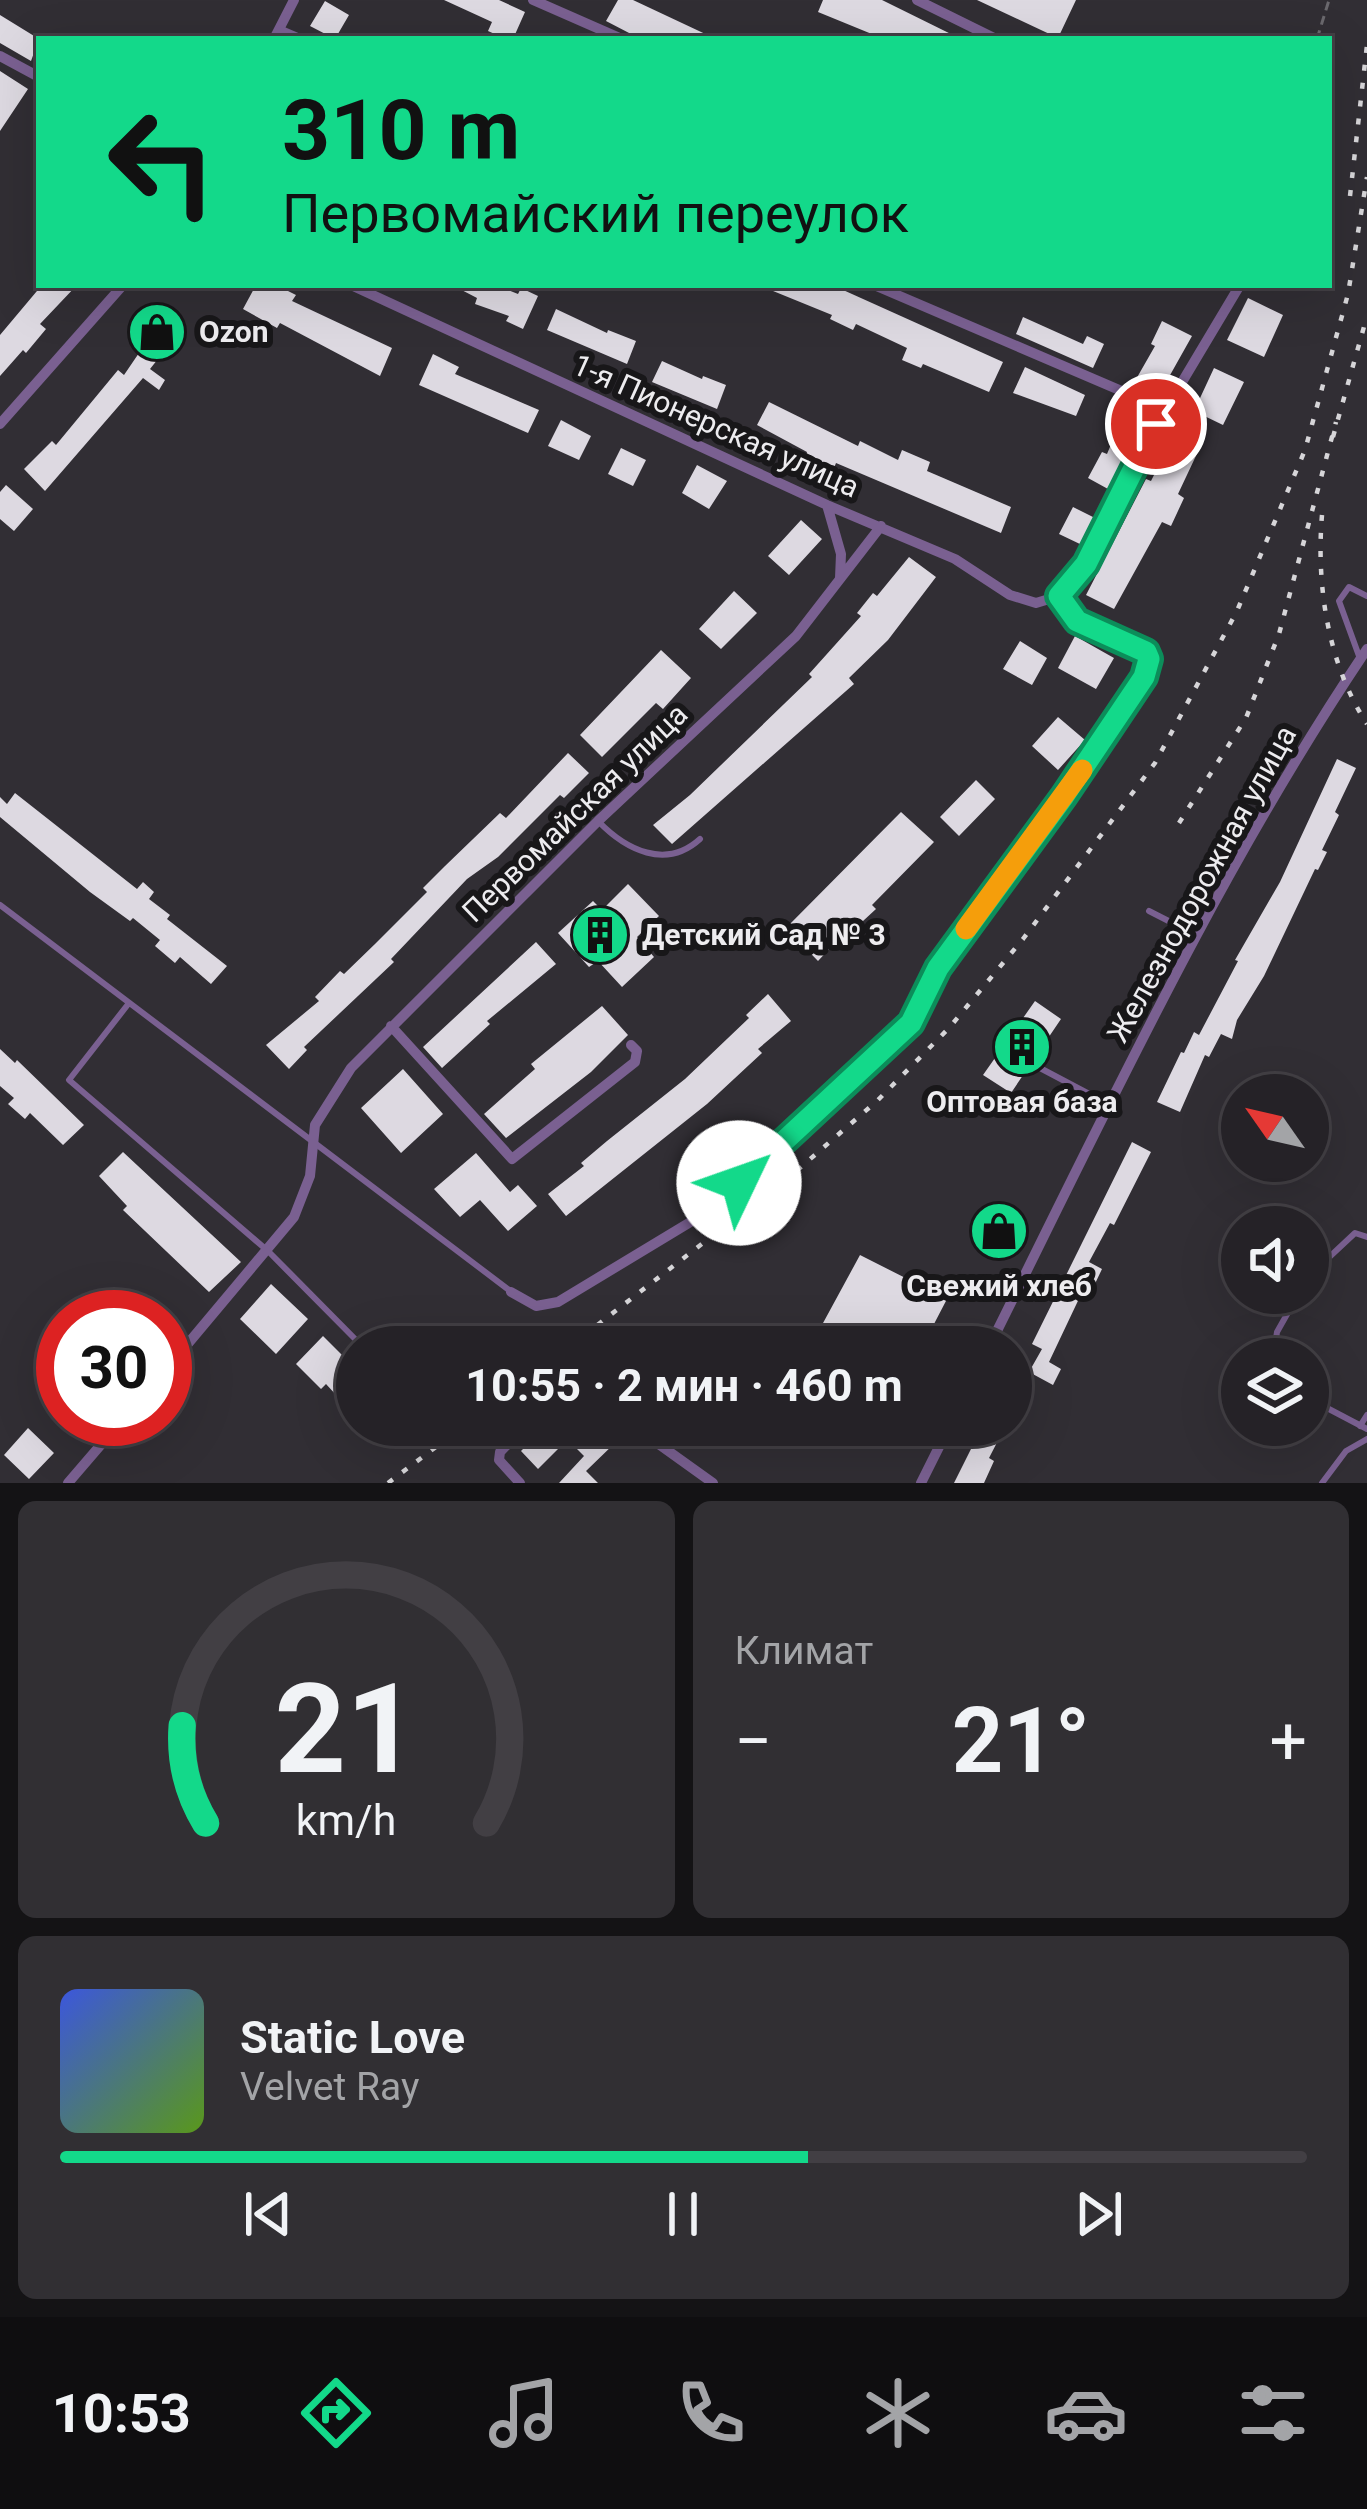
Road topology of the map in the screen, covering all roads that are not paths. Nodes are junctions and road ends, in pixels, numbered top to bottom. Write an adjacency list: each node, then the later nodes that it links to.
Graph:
1 (294, 0): 4 (street)
2 (533, 0): 5 (street)
3 (917, 0): 6 (street)
4 (277, 35)
5 (615, 36)
6 (990, 36)
7 (0, 56): 8 (street)
8 (36, 75)
9 (120, 288): 14 (street)
10 (357, 288): 15 (street, 1-я Пионерская улица)
11 (881, 288): 13 (street)
12 (1238, 288): 13 (street)
13 (1166, 410): 18 (street)
14 (0, 424)
15 (827, 505): 16 (street, 1-я Пионерская улица); 17 (street)
16 (881, 526): 17 (street, Первомайская улица); 18 (street, 1-я Пионерская улица)
17 (840, 580): 21 (street, Первомайская улица)
18 (1059, 596): 35 (street)
19 (1367, 596): 20 (lane)
20 (1364, 654): 25 (street, Железнодорожная улица)
21 (598, 821): 22 (lane); 27 (street, Первомайская улица)
22 (700, 839)
23 (0, 905): 26 (lane)
24 (1149, 911): 25 (lane)
25 (1196, 935): 30 (street, Железнодорожная улица)
26 (130, 1003): 31 (lane); 33 (lane)
27 (391, 1026): 28 (street); 31 (street, Первомайская улица)
28 (631, 1045)
29 (1040, 1068): 30 (lane)
30 (1110, 1105): 37 (street, Железнодорожная улица)
31 (311, 1140): 33 (street, Первомайская улица); 35 (lane)
32 (1367, 1237): 34 (lane)
33 (268, 1252): 36 (lane); 38 (street, Первомайская улица)
34 (1329, 1257)
35 (511, 1292)
36 (342, 1326)
37 (999, 1326)
38 (192, 1340)
39 (1329, 1409): 41 (lane)
40 (1367, 1415): 41 (lane)
41 (1364, 1427)
42 (1367, 1439): 51 (lane)
43 (100, 1446): 47 (street)
44 (506, 1446): 48 (street)
45 (661, 1446): 49 (street)
46 (940, 1446): 50 (street)
47 (68, 1483)
48 (520, 1483)
49 (713, 1483)
50 (921, 1483)
51 (1322, 1483)

